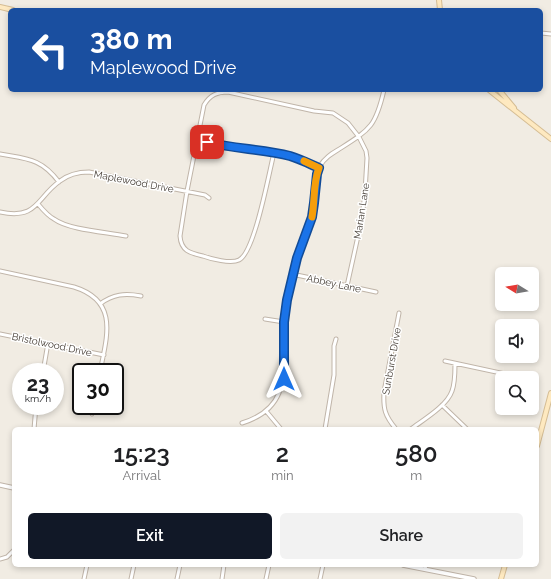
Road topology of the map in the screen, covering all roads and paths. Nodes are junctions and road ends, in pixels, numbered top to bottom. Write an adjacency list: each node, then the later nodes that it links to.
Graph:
1 (384, 92): 5 (street)
2 (492, 92): 4 (main road)
3 (501, 92): 4 (main road)
4 (518, 112): 6 (main road)
5 (359, 137): 7 (street, Marian Lane); 10 (street); 19 (street, Marian Lane)
6 (551, 139)
7 (197, 140): 8 (street); 12 (street)
8 (274, 153): 10 (street); 12 (street)
9 (0, 154): 11 (street)
10 (319, 168): 18 (street)
11 (59, 182): 12 (street, Maplewood Drive); 14 (street, Maplewood Drive)
12 (187, 191): 13 (street, Maplewood Drive)
13 (209, 198)
14 (38, 204): 15 (street, Maplewood Drive); 16 (street)
15 (0, 212)
16 (126, 236)
17 (0, 271): 22 (street)
18 (292, 274): 19 (street, Abbey Lane); 25 (street)
19 (347, 286): 20 (street, Abbey Lane)
20 (376, 292)
21 (140, 296): 22 (street)
22 (100, 304): 29 (street)
23 (399, 313): 43 (street, Sunburst Drive)
24 (265, 319): 25 (street)
25 (284, 322): 37 (street)
26 (0, 334): 28 (street, Bristolwood Drive)
27 (336, 338): 42 (street)
28 (48, 343): 29 (street, Bristolwood Drive); 31 (street)
29 (104, 355): 32 (street)
30 (445, 361): 33 (street)
31 (45, 363)
32 (102, 363)
33 (455, 364): 34 (street); 36 (street)
34 (495, 372)
35 (551, 393): 46 (main road)
36 (442, 405): 44 (street); 45 (street)
37 (266, 411): 39 (street); 41 (street)
38 (35, 415): 40 (street)
39 (242, 423)
40 (34, 427)
41 (279, 427)
42 (325, 427)
43 (394, 427)
44 (414, 427)
45 (465, 427)
46 (539, 436)
47 (0, 486): 48 (street)
48 (12, 488)
49 (12, 552): 50 (street)
50 (0, 559)
51 (87, 567): 60 (street)
52 (134, 567): 61 (street)
53 (180, 567): 62 (street)
54 (224, 567): 63 (street)
55 (269, 567): 64 (street)
56 (323, 567): 65 (street)
57 (420, 567): 58 (street)
58 (426, 567): 66 (street)
59 (504, 567): 67 (main road)
60 (84, 579)
61 (131, 579)
62 (177, 579)
63 (222, 579)
64 (266, 579)
65 (320, 579)
66 (474, 579)
67 (501, 579)

